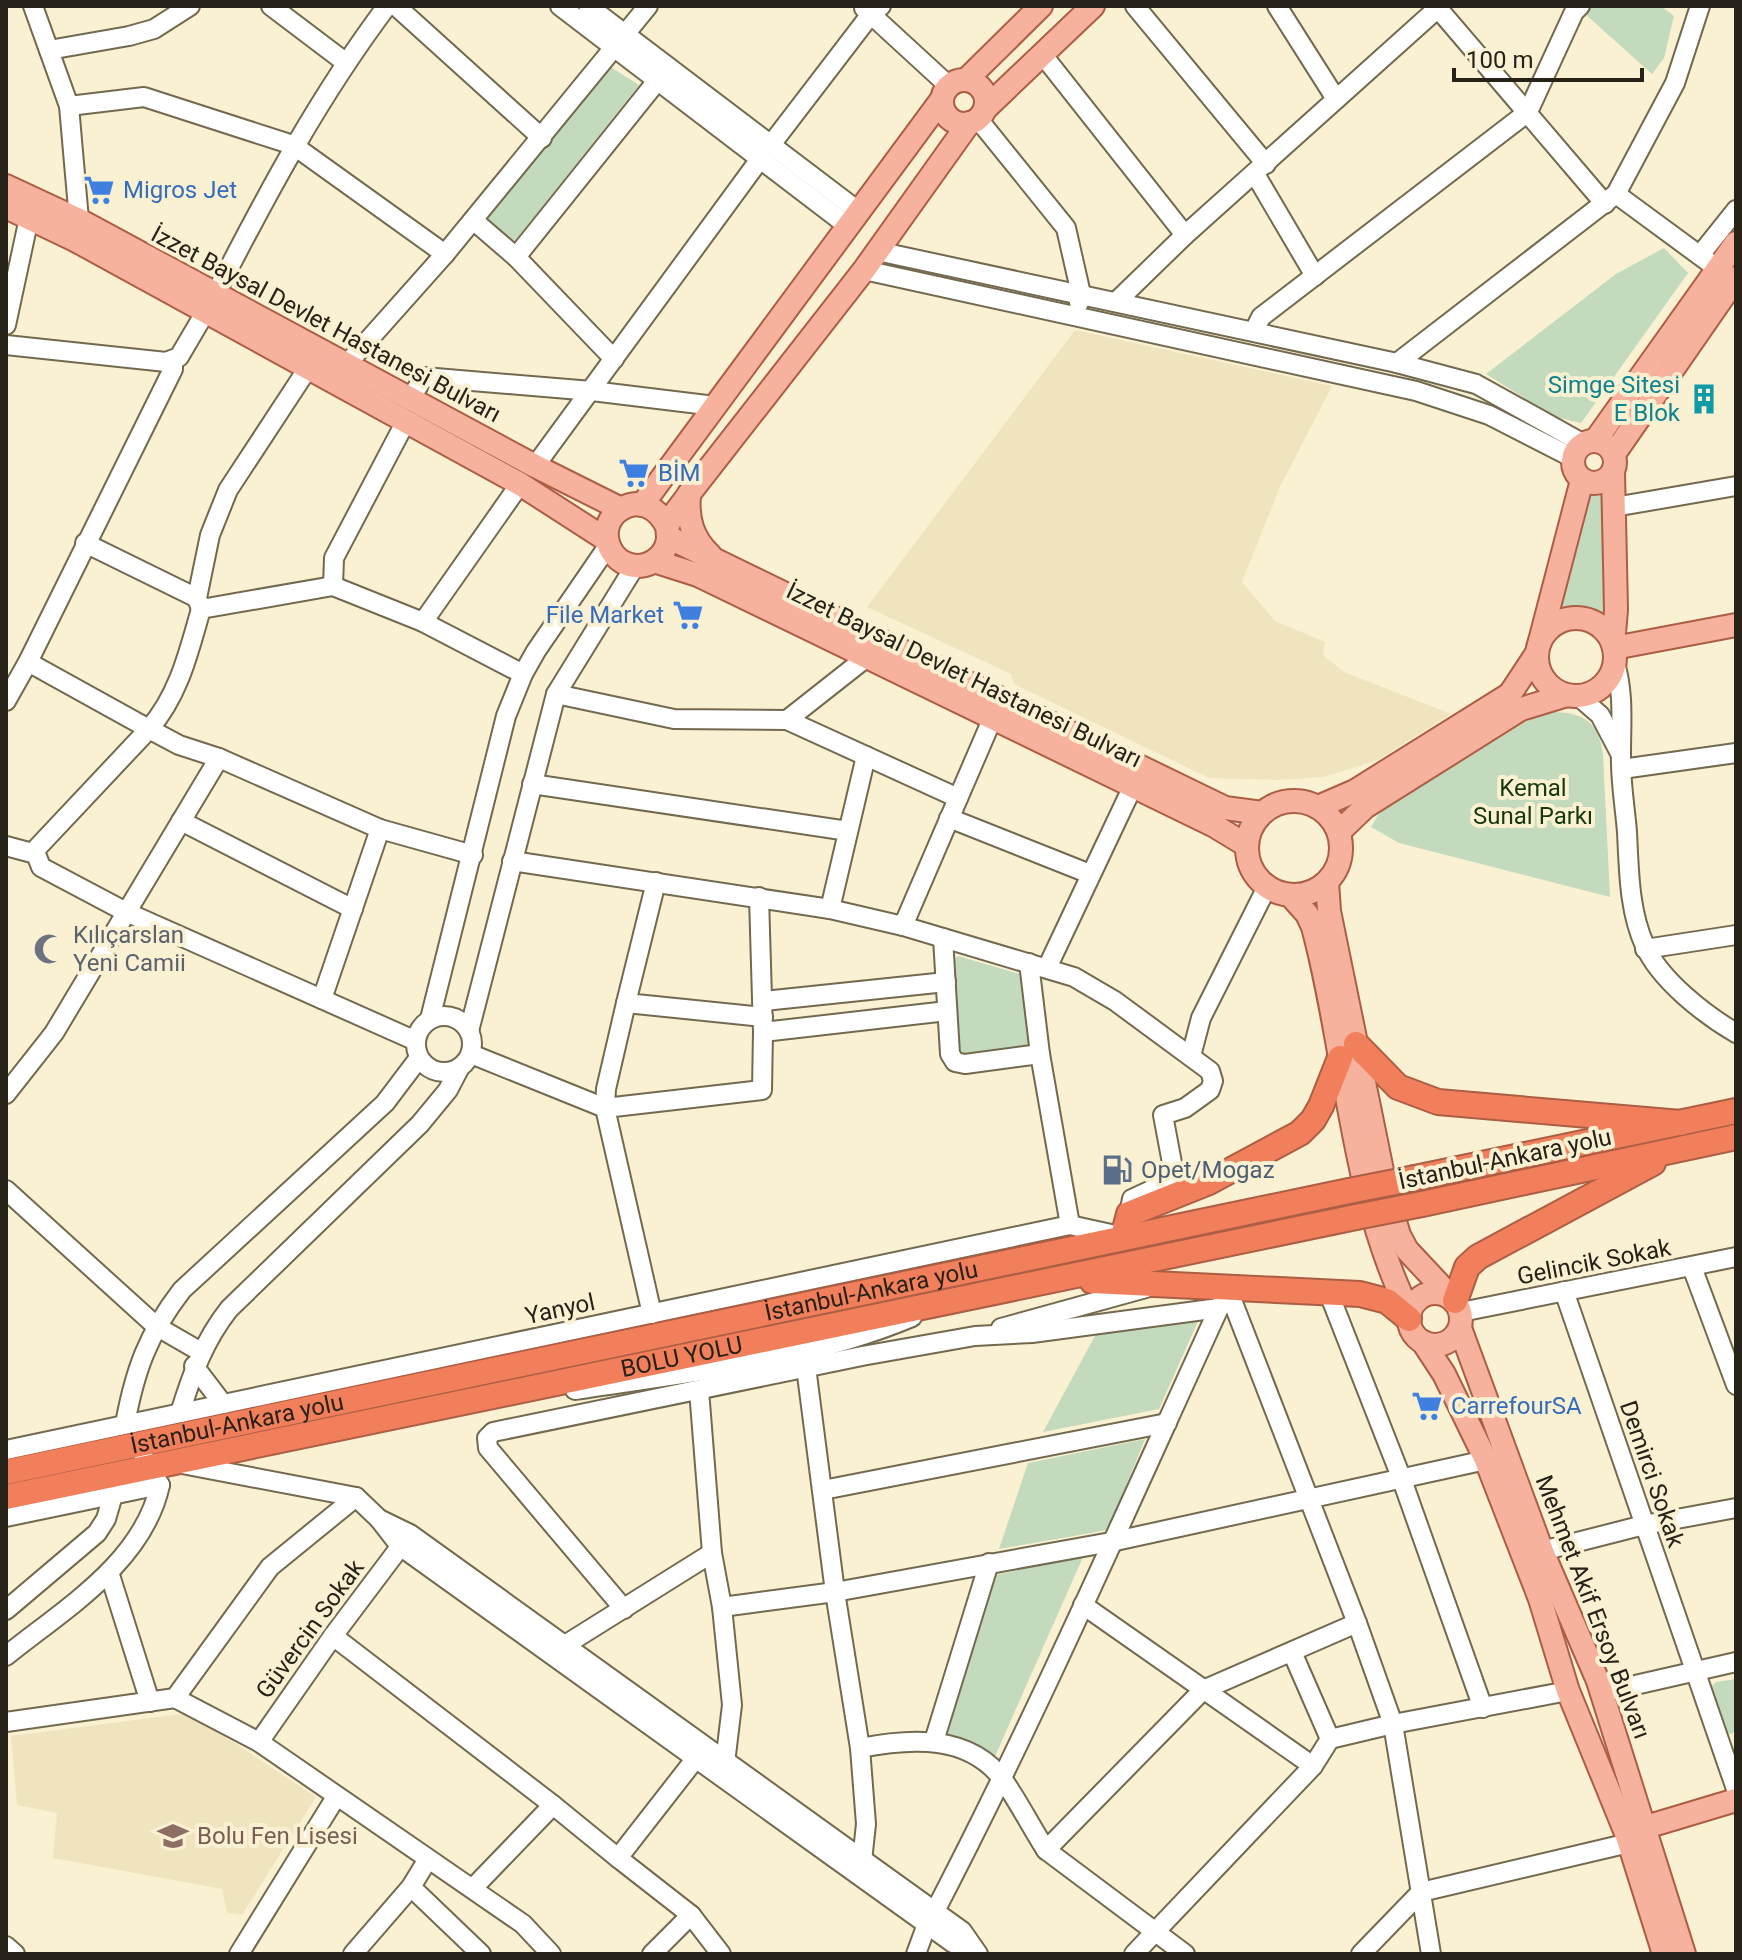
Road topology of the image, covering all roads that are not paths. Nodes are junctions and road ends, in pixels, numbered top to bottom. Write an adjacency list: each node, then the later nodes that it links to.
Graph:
1 (33, 6): 18 (street)
2 (190, 6): 18 (street)
3 (271, 6): 20 (street)
4 (387, 6): 20 (street)
5 (396, 6): 27 (street)
6 (560, 6): 17 (street)
7 (588, 6): 17 (street)
8 (648, 6): 17 (street)
9 (1041, 6): 22 (main road)
10 (1093, 6): 19 (main road)
11 (1135, 6): 30 (street)
12 (1277, 6): 23 (street)
13 (1580, 6): 25 (street)
14 (1437, 7): 23 (street); 25 (street)
15 (871, 9): 22 (street); 29 (street)
16 (1695, 9): 32 (street)
17 (618, 40): 21 (street); 27 (street); 29 (street)
18 (49, 50): 24 (street)
19 (1042, 54): 26 (main road); 39 (street)
20 (345, 62): 28 (street)
21 (657, 81): 29 (street); 42 (street)
22 (952, 88): 26 (main road); 26 (main road); 36 (main road)
23 (1336, 99): 30 (street)
24 (69, 106): 28 (street); 37 (street)
25 (1528, 112): 32 (street); 45 (street)
26 (977, 117): 43 (main road); 46 (street)
27 (542, 138): 38 (street)
28 (293, 145): 41 (street); 47 (street)
29 (766, 153): 36 (street); 53 (street)
30 (1261, 169): 39 (street); 45 (street)
31 (6, 186): 37 (main road, İzzet Baysal Devlet Hastanesi Bulvarı)
32 (1611, 199): 44 (street); 55 (street)
33 (6, 207): 35 (main road, İzzet Baysal Devlet Hastanesi Bulvarı)
34 (1736, 210): 44 (street)
35 (29, 218): 47 (main road, İzzet Baysal Devlet Hastanesi Bulvarı); 50 (street)
36 (853, 218): 59 (main road)
37 (79, 220): 47 (main road, İzzet Baysal Devlet Hastanesi Bulvarı)
38 (473, 220): 41 (street); 42 (street)
39 (1185, 235): 48 (street)
40 (1736, 243): 44 (main road)
41 (445, 254): 56 (street)
42 (516, 257): 53 (street)
43 (870, 260): 46 (street); 49 (street); 67 (main road)
44 (1718, 267): 61 (main road); 62 (main road)
45 (1315, 276): 51 (street)
46 (1081, 294): 48 (street); 49 (street)
47 (211, 302): 54 (street); 56 (main road, İzzet Baysal Devlet Hastanesi Bulvarı); 57 (main road, İzzet Baysal Devlet Hastanesi Bulvarı)
48 (1116, 302): 51 (street)
49 (1076, 316): 61 (street)
50 (6, 320)
51 (1254, 331): 55 (street)
52 (6, 345): 54 (street)
53 (614, 359): 58 (street)
54 (173, 361): 71 (street)
55 (1397, 363): 61 (street)
56 (347, 364): 60 (main road, İzzet Baysal Devlet Hastanesi Bulvarı)
57 (308, 368): 60 (main road, İzzet Baysal Devlet Hastanesi Bulvarı); 76 (street)
58 (592, 391): 59 (street); 60 (street); 63 (street)
59 (715, 406): 68 (main road)
60 (408, 410): 63 (main road, İzzet Baysal Devlet Hastanesi Bulvarı); 65 (main road, İzzet Baysal Devlet Hastanesi Bulvarı); 75 (street)
61 (1584, 448): 62 (main road); 64 (main road)
62 (1613, 463): 64 (main road); 69 (main road)
63 (535, 466): 68 (main road, İzzet Baysal Devlet Hastanesi Bulvarı)
64 (1582, 480): 79 (main road)
65 (520, 484): 72 (main road, İzzet Baysal Devlet Hastanesi Bulvarı); 77 (street)
66 (1736, 486): 69 (street)
67 (689, 494): 70 (main road); 73 (main road)
68 (632, 507): 70 (main road); 72 (main road)
69 (1614, 507): 80 (main road)
70 (668, 532): 73 (main road, İzzet Baysal Devlet Hastanesi Bulvarı); 74 (main road)
71 (85, 543): 76 (street); 82 (street)
72 (607, 543): 74 (main road); 83 (street)
73 (716, 562): 87 (main road, İzzet Baysal Devlet Hastanesi Bulvarı)
74 (644, 564): 81 (main road, İzzet Baysal Devlet Hastanesi Bulvarı); 84 (street)
75 (333, 586): 76 (street); 77 (street)
76 (199, 603): 89 (street)
77 (423, 622): 83 (street)
78 (1736, 625): 80 (main road)
79 (1538, 648): 80 (main road); 85 (main road); 97 (main road)
80 (1614, 652): 85 (main road); 93 (street)
81 (867, 657): 87 (main road, İzzet Baysal Devlet Hastanesi Bulvarı); 88 (street)
82 (28, 662): 86 (street); 89 (street)
83 (523, 674): 107 (street)
84 (556, 694): 88 (street); 94 (street)
85 (1572, 696): 93 (street); 103 (main road)
86 (6, 701)
87 (997, 707): 95 (main road, İzzet Baysal Devlet Hastanesi Bulvarı); 96 (street); 98 (main road, İzzet Baysal Devlet Hastanesi Bulvarı)
88 (787, 720): 91 (street)
89 (149, 729): 92 (street); 106 (street)
90 (1736, 753): 93 (street)
91 (866, 756): 96 (street); 102 (street)
92 (219, 758): 100 (street); 101 (street)
93 (1621, 762): 121 (street)
94 (532, 784): 102 (street); 108 (street)
95 (1133, 786): 104 (main road, İzzet Baysal Devlet Hastanesi Bulvarı); 109 (street)
96 (958, 798): 99 (street)
97 (1318, 807): 98 (main road); 103 (main road)
98 (1262, 813): 104 (main road)
99 (949, 818): 109 (street); 118 (street)
100 (181, 821): 115 (street); 117 (street)
101 (380, 829): 107 (street); 115 (street)
102 (848, 831): 116 (street)
103 (1339, 832): 111 (main road)
104 (1246, 845): 112 (main road)
105 (6, 846): 106 (street)
106 (36, 854): 117 (street)
107 (473, 855): 128 (street)
108 (512, 861): 110 (street); 129 (street)
109 (1090, 874): 122 (street)
110 (656, 882): 114 (street); 125 (street)
111 (1327, 882): 113 (main road); 132 (main road)
112 (1267, 887): 113 (main road); 135 (street)
113 (1290, 895): 132 (main road)
114 (759, 897): 116 (street); 127 (street)
115 (353, 909): 124 (street)
116 (830, 909): 118 (street)
117 (126, 912): 124 (street); 137 (street)
118 (903, 926): 120 (street)
119 (1736, 935): 121 (street)
120 (943, 938): 122 (street); 123 (street)
121 (1645, 949): 130 (street)
122 (1038, 965): 134 (street); 135 (street)
123 (946, 982): 126 (street); 127 (street)
124 (322, 999): 131 (street)
125 (626, 1003): 127 (street); 138 (street)
126 (947, 1011): 127 (street); 134 (street)
127 (763, 1017): 138 (street)
128 (430, 1019): 129 (street); 131 (street)
129 (469, 1031): 133 (street)
130 (1736, 1033)
131 (417, 1050): 136 (street); 158 (street)
132 (1348, 1051): 140 (highway); 144 (main road); 146 (highway); 155 (main road)
133 (471, 1054): 136 (street); 138 (street)
134 (1040, 1054): 145 (street)
135 (1191, 1056): 146 (street)
136 (459, 1069): 164 (street)
137 (6, 1094)
138 (605, 1108): 156 (street)
139 (1736, 1111): 140 (highway, İstanbul-Ankara yolu)
140 (1681, 1123): 144 (highway, İstanbul-Ankara yolu, bridge)
141 (1736, 1137): 142 (highway)
142 (1680, 1148): 144 (highway, İstanbul-Ankara yolu, bridge); 155 (highway)
143 (6, 1190): 158 (street)
144 (1358, 1202): 146 (highway, İstanbul-Ankara yolu); 149 (highway, BOLU YOLU); 157 (main road)
145 (1070, 1225): 146 (street, Yanyol); 156 (street, Yanyol)
146 (1126, 1225): 177 (highway, İstanbul-Ankara yolu)
147 (1736, 1257): 148 (street, Gelincik Sokak)
148 (1692, 1267): 152 (street, Gelincik Sokak); 168 (street)
149 (1050, 1279): 150 (highway); 154 (highway, BOLU YOLU)
150 (1164, 1283): 153 (highway); 160 (street)
151 (1328, 1291): 153 (highway); 157 (highway); 178 (street)
152 (1564, 1291): 155 (street, Gelincik Sokak); 187 (street, Demirci Sokak)
153 (1227, 1297): 160 (street); 172 (street); 184 (street)
154 (957, 1298): 159 (street); 182 (highway, BOLU YOLU)
155 (1457, 1310): 157 (main road); 161 (main road); 165 (main road, Mehmet Akif Ersoy Bulvarı)
156 (652, 1314): 170 (street, Yanyol)
157 (1409, 1316): 161 (main road)
158 (156, 1326): 164 (street); 173 (street)
159 (869, 1335): 162 (street); 163 (street)
160 (975, 1336): 163 (street)
161 (1423, 1342): 167 (main road, Mehmet Akif Ersoy Bulvarı)
162 (775, 1356): 166 (street); 175 (street)
163 (862, 1356): 166 (street)
164 (198, 1359): 170 (street); 171 (street)
165 (1470, 1359): 167 (main road); 190 (main road, Mehmet Akif Ersoy Bulvarı)
166 (806, 1367): 169 (street); 180 (street)
167 (1444, 1374): 176 (main road, Mehmet Akif Ersoy Bulvarı)
168 (1736, 1385)
169 (699, 1390): 191 (street); 197 (street)
170 (223, 1404): 171 (street, Yanyol)
171 (180, 1413): 173 (street, Yanyol)
172 (1167, 1423): 180 (street); 189 (street)
173 (125, 1424): 174 (street, Yanyol)
174 (6, 1450)
175 (143, 1457): 179 (street); 183 (street)
176 (1486, 1460): 178 (street); 208 (main road, Mehmet Akif Ersoy Bulvarı)
177 (6, 1472)
178 (1401, 1477): 184 (street); 211 (street)
179 (160, 1485): 181 (street); 193 (street)
180 (823, 1490): 194 (street)
181 (113, 1495): 186 (street); 198 (street)
182 (6, 1497)
183 (356, 1497): 188 (street); 209 (street)
184 (1308, 1498): 189 (street); 199 (street)
185 (1736, 1508): 187 (street)
186 (6, 1517)
187 (1644, 1525): 190 (street); 205 (street, Demirci Sokak)
188 (405, 1540): 200 (street, Güvercin Sokak); 201 (street); 218 (street)
189 (1111, 1542): 192 (street); 195 (street)
190 (1542, 1551): 207 (main road, Mehmet Akif Ersoy Bulvarı)
191 (712, 1553): 196 (street); 197 (street)
192 (989, 1563): 194 (street); 215 (street)
193 (109, 1572): 203 (street); 210 (street)
194 (835, 1592): 196 (street); 217 (street)
195 (1083, 1605): 206 (street); 221 (street)
196 (722, 1607): 219 (street)
197 (624, 1609): 201 (street)
198 (6, 1610)
199 (1357, 1623): 202 (street); 213 (street)
200 (333, 1636): 216 (street, Güvercin Sokak); 225 (street)
201 (565, 1645): 219 (street)
202 (1292, 1652): 206 (street); 214 (street)
203 (6, 1656)
204 (1736, 1662): 205 (street)
205 (1697, 1671): 207 (street); 222 (street, Demirci Sokak)
206 (1203, 1690): 220 (street); 228 (street)
207 (1601, 1690): 226 (main road, Mehmet Akif Ersoy Bulvarı)
208 (1568, 1691): 211 (street); 227 (main road, Mehmet Akif Ersoy Bulvarı)
209 (175, 1698): 210 (street); 216 (street)
210 (150, 1702): 212 (street)
211 (1483, 1708): 213 (street)
212 (6, 1722)
213 (1393, 1724): 214 (street); 234 (street)
214 (1330, 1739): 220 (street)
215 (934, 1741): 217 (street); 221 (street)
216 (259, 1742): 223 (street)
217 (860, 1748): 231 (street)
218 (696, 1758): 229 (street); 236 (street)
219 (725, 1763): 231 (street)
220 (1313, 1766): 237 (street)
221 (1003, 1780): 228 (street); 236 (street)
222 (1736, 1789)
223 (336, 1797): 230 (street); 240 (street)
224 (1736, 1800): 226 (main road)
225 (553, 1805): 229 (street); 233 (street)
226 (1646, 1827): 253 (main road, Mehmet Akif Ersoy Bulvarı)
227 (1629, 1843): 234 (street); 252 (main road, Mehmet Akif Ersoy Bulvarı)
228 (1046, 1850): 237 (street)
229 (618, 1858): 235 (street)
230 (428, 1859): 232 (street); 233 (street)
231 (862, 1861): 236 (street)
232 (411, 1887): 241 (street); 242 (street)
233 (473, 1888): 243 (street)
234 (1421, 1892): 250 (street); 251 (street)
235 (691, 1915): 244 (street); 245 (street)
236 (930, 1918): 246 (street); 247 (street)
237 (1155, 1931): 248 (street); 249 (street)
238 (6, 1946): 239 (street)
239 (15, 1954)
240 (239, 1954)
241 (353, 1954)
242 (481, 1954)
243 (551, 1954)
244 (652, 1954)
245 (721, 1954)
246 (916, 1954)
247 (977, 1954)
248 (1134, 1954)
249 (1185, 1954)
250 (1361, 1954)
251 (1431, 1954)
252 (1664, 1954)
253 (1684, 1954)

